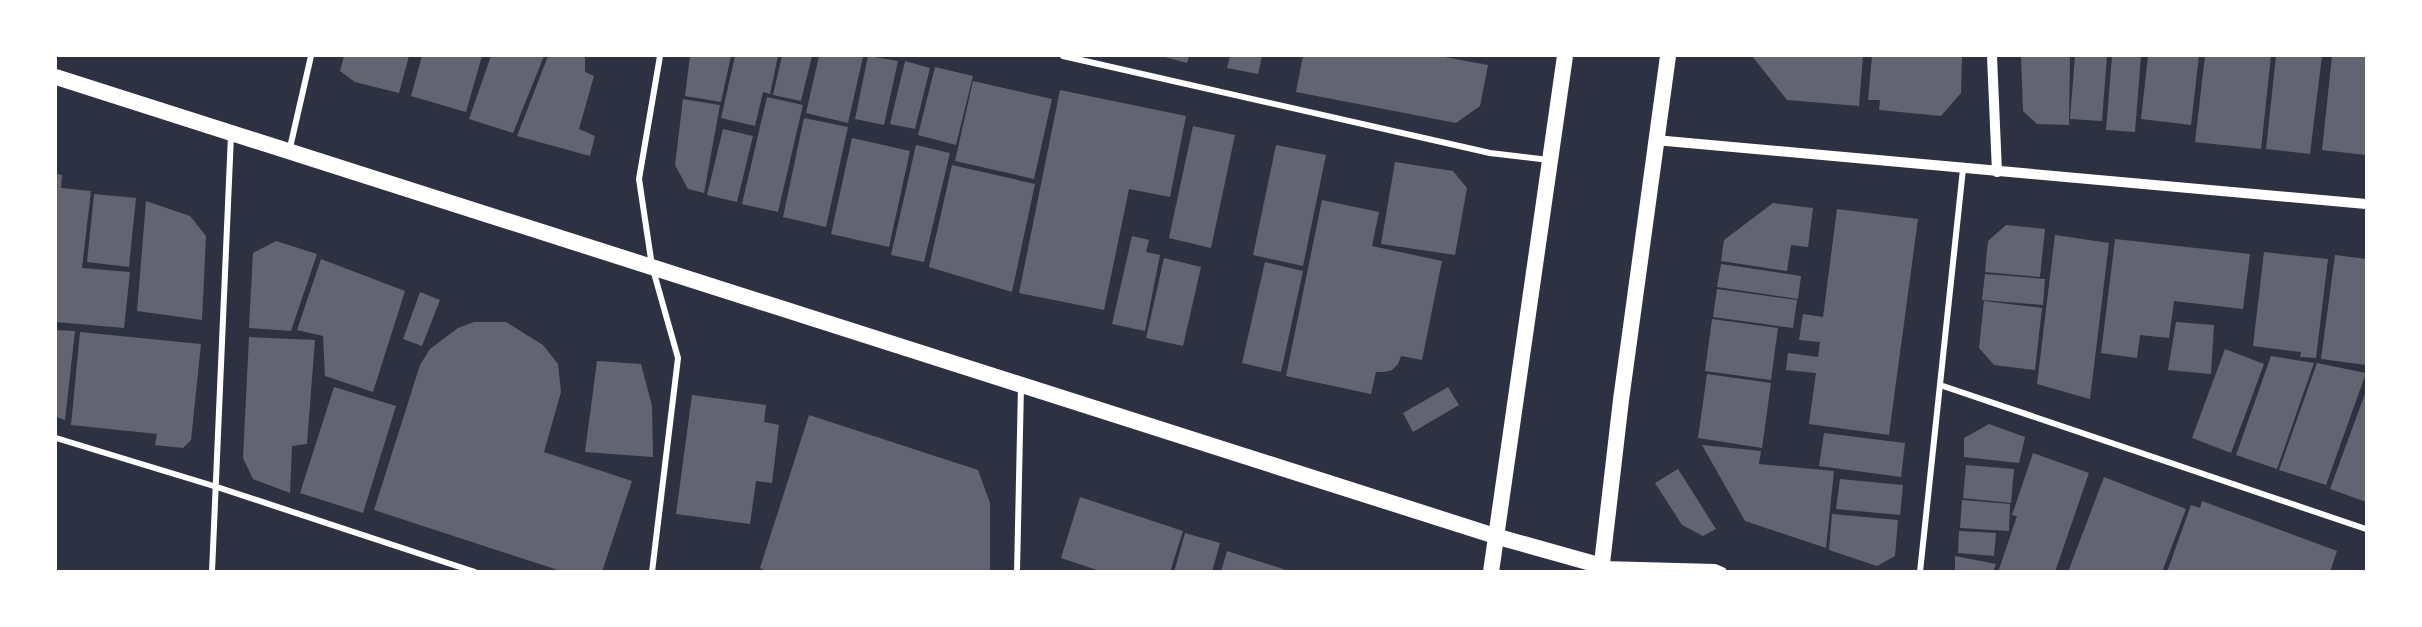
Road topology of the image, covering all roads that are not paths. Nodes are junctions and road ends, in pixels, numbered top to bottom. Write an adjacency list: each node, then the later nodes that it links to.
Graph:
1 (311, 56): 10 (street)
2 (660, 56): 15 (street)
3 (1063, 56): 11 (street)
4 (1565, 56): 11 (highway)
5 (1668, 56): 9 (highway)
6 (1992, 56): 13 (street)
7 (56, 77): 8 (highway)
8 (231, 135): 10 (highway); 19 (street)
9 (1655, 140): 12 (street); 22 (highway)
10 (289, 153): 15 (highway)
11 (1549, 160): 21 (highway)
12 (1963, 169): 13 (street); 17 (street)
13 (1997, 172): 14 (street)
14 (2367, 204)
15 (652, 266): 16 (highway); 25 (street)
16 (1021, 384): 21 (highway); 26 (street)
17 (1940, 385): 20 (street); 29 (street)
18 (56, 438): 19 (street)
19 (217, 487): 23 (street); 24 (street)
20 (2367, 529)
21 (1495, 536): 22 (highway); 27 (highway)
22 (1604, 570): 28 (street)
23 (212, 572)
24 (475, 572)
25 (652, 572)
26 (1017, 572)
27 (1491, 572)
28 (1722, 572)
29 (1920, 572)

